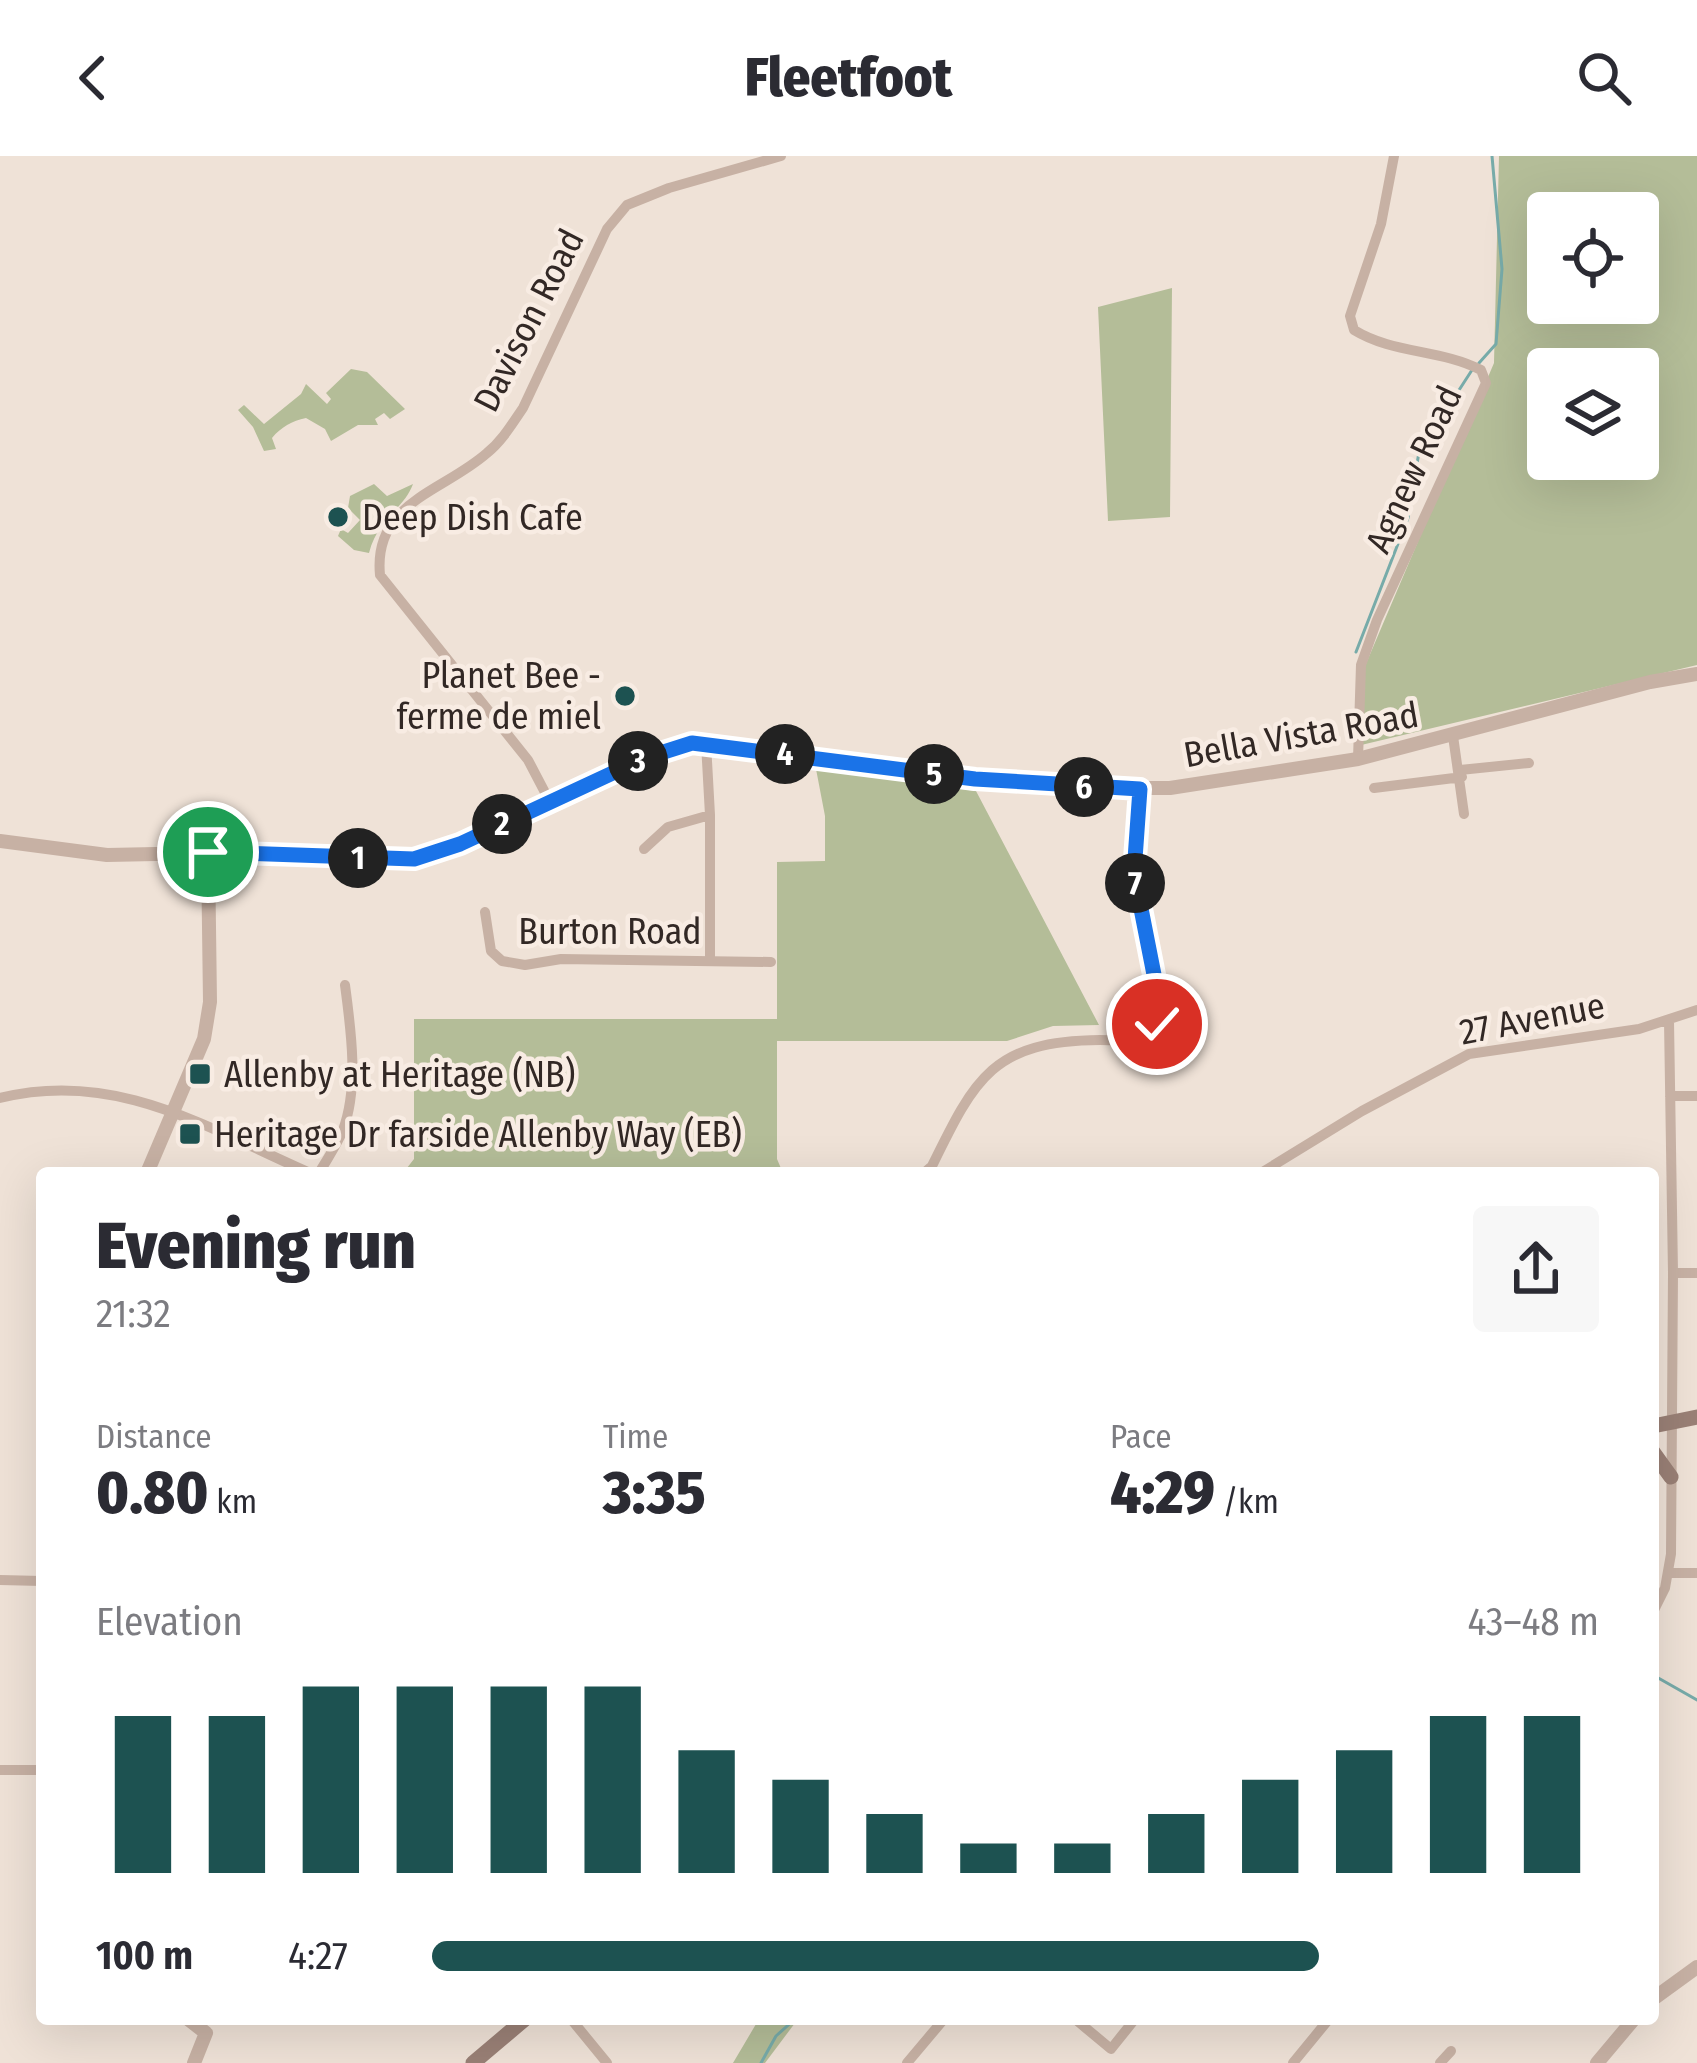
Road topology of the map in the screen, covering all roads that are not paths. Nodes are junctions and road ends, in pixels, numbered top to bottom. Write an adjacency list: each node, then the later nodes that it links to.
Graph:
1 (781, 156): 11 (street, Davison Road)
2 (1394, 156): 6 (street, Agnew Road)
3 (1697, 674): 4 (street, Bella Vista Road)
4 (1453, 736): 6 (street, Bella Vista Road); 8 (street)
5 (706, 743): 10 (street, Bella Vista Road); 11 (street, Bella Vista Road); 13 (street)
6 (1358, 759): 10 (street, Bella Vista Road)
7 (1529, 763): 8 (street)
8 (1461, 773): 9 (street); 12 (street)
9 (1374, 788)
10 (1140, 789): 30 (street)
11 (550, 802): 16 (street, Bella Vista Road)
12 (1464, 814)
13 (710, 815): 15 (street); 18 (street)
14 (0, 841): 16 (street, Bella Vista Road)
15 (644, 849)
16 (208, 852): 26 (street)
17 (485, 912): 18 (street, Burton Road)
18 (710, 961): 19 (street, Burton Road)
19 (771, 962)
20 (345, 985): 29 (street)
21 (1697, 1010): 22 (street, 27 Avenue)
22 (1669, 1021): 23 (street); 31 (street, 27 Avenue)
23 (1670, 1096): 24 (street); 32 (street)
24 (1697, 1096)
25 (0, 1098): 26 (street)
26 (171, 1112): 27 (street); 28 (street)
27 (149, 1167)
28 (296, 1167)
29 (322, 1167)
30 (931, 1167)
31 (1271, 1167)
32 (1673, 1273): 33 (street); 35 (street)
33 (1697, 1273)
34 (1697, 1417): 35 (main road)
35 (1671, 1423): 36 (main road); 38 (street)
36 (1659, 1425)
37 (1659, 1461): 38 (main road)
38 (1671, 1478): 39 (street)
39 (1669, 1573): 40 (street); 43 (street)
40 (1697, 1573)
41 (0, 1580): 42 (street)
42 (36, 1581)
43 (1659, 1597)
44 (0, 1771): 45 (street)
45 (36, 1771)
46 (1697, 1966): 47 (street)
47 (1659, 1994)
48 (196, 2025): 57 (street)
49 (212, 2025): 57 (street)
50 (518, 2025): 60 (main road)
51 (576, 2025): 61 (street)
52 (939, 2025): 62 (street)
53 (1082, 2025): 54 (street)
54 (1130, 2025)
55 (1324, 2025): 63 (street)
56 (1629, 2025): 65 (street)
57 (206, 2032): 59 (street)
58 (1451, 2051): 64 (street)
59 (194, 2063)
60 (473, 2063)
61 (607, 2063)
62 (908, 2063)
63 (1293, 2063)
64 (1441, 2063)
65 (1597, 2063)

